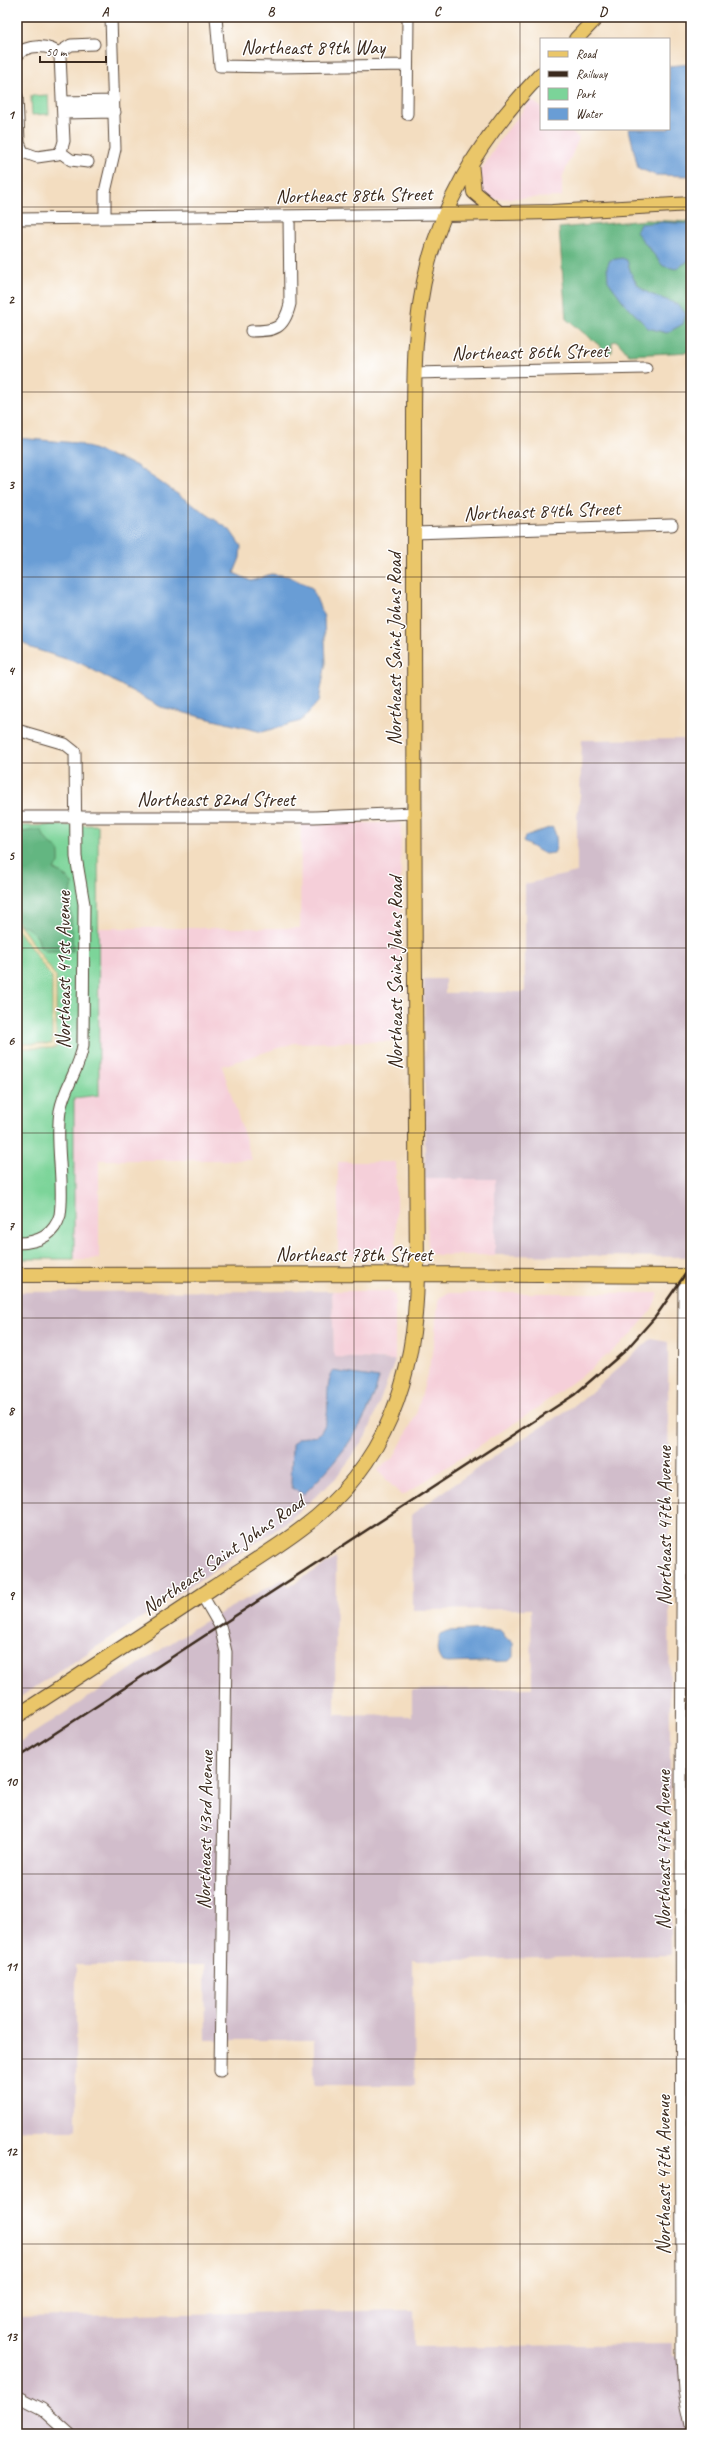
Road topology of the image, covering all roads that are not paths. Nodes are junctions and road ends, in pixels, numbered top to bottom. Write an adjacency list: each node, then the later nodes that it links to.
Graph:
1 (111, 17): 13 (street)
2 (216, 17): 9 (street, Northeast 89th Way)
3 (408, 17): 9 (street)
4 (597, 17): 5 (main road)
5 (577, 38)
6 (94, 44): 7 (street)
7 (58, 53): 8 (street); 12 (street)
8 (17, 55)
9 (407, 65): 14 (street)
10 (540, 75): 18 (main road, Northeast Saint Johns Road)
11 (17, 96): 16 (street)
12 (63, 107): 13 (street); 15 (street)
13 (114, 107): 24 (street)
14 (407, 114)
15 (60, 152): 16 (street); 17 (street)
16 (20, 155)
17 (88, 162)
18 (471, 162): 20 (main road); 21 (main road, Northeast Saint Johns Road)
19 (691, 204): 20 (main road, Northeast 88th Street)
20 (499, 213): 21 (main road, Northeast 88th Street)
21 (445, 214): 22 (street, Northeast 88th Street); 27 (main road, Northeast Saint Johns Road)
22 (290, 216): 24 (street, Northeast 88th Street); 25 (street)
23 (17, 218): 24 (street, Northeast 88th Street)
24 (105, 218)
25 (251, 331)
26 (646, 368): 27 (street, Northeast 86th Street)
27 (414, 372): 29 (main road, Northeast Saint Johns Road)
28 (672, 525): 29 (street, Northeast 84th Street)
29 (414, 534): 31 (main road, Northeast Saint Johns Road)
30 (17, 730): 32 (street, Northeast 41st Avenue)
31 (414, 814): 32 (street, Northeast 82nd Street); 35 (main road, Northeast Saint Johns Road)
32 (75, 816): 33 (street, Northeast 82nd Street); 34 (street, Northeast 41st Avenue)
33 (17, 817)
34 (17, 1243)
35 (417, 1274): 36 (main road, Northeast 78th Street); 37 (main road, Northeast 78th Street); 38 (main road, Northeast Saint Johns Road)
36 (17, 1275)
37 (688, 1276): 41 (street, Northeast 47th Avenue)
38 (202, 1595): 39 (main road, Northeast Saint Johns Road); 40 (street, Northeast 43rd Avenue)
39 (17, 1716)
40 (220, 2071)
41 (687, 2350): 43 (street, Northeast 47th Avenue)
42 (17, 2396): 44 (street)
43 (691, 2424)
44 (69, 2433)

